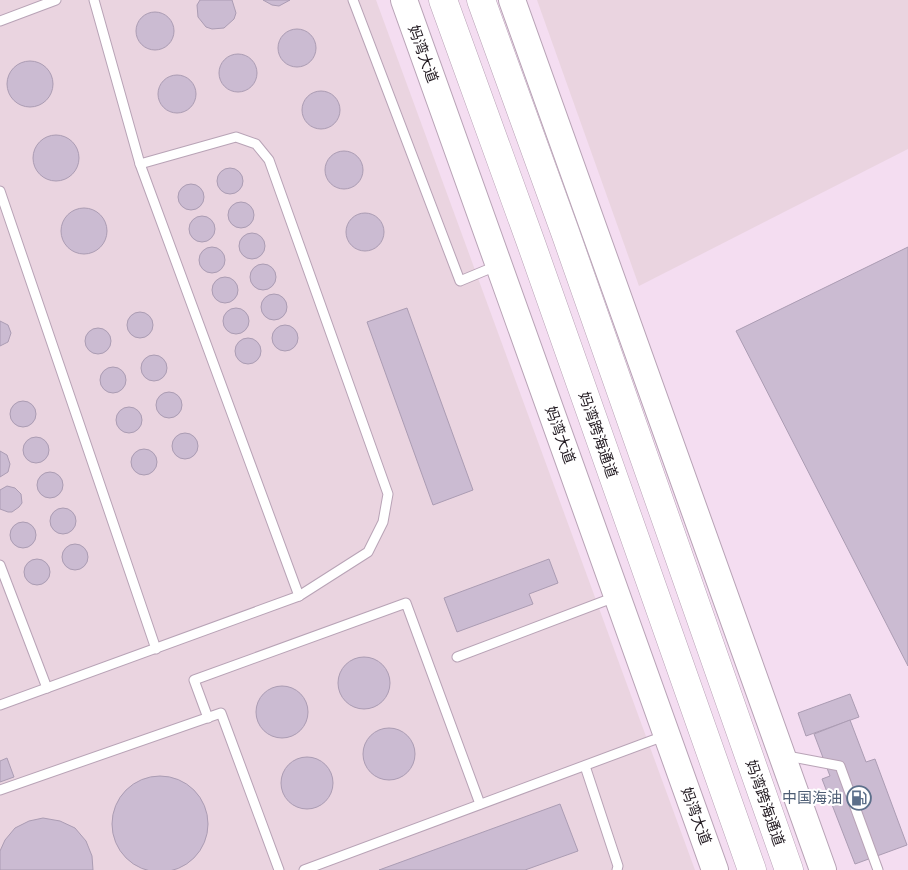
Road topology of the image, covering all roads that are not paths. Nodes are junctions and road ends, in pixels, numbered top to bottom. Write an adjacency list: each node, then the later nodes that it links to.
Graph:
1 (56, 0): 8 (lane)
2 (94, 0): 9 (lane)
3 (353, 0): 11 (lane)
4 (404, 0): 11 (main road, 妈湾大道)
5 (443, 0): 29 (highway, 妈湾跨海通道)
6 (481, 0): 30 (highway, 妈湾跨海通道)
7 (512, 0): 21 (main road)
8 (0, 21)
9 (140, 164): 13 (lane); 13 (lane)
10 (0, 191): 15 (lane)
11 (499, 265): 14 (main road, 妈湾大道)
12 (0, 565): 17 (lane)
13 (299, 596): 15 (lane)
14 (617, 596): 16 (lane); 20 (main road, 妈湾大道)
15 (156, 649): 17 (lane)
16 (457, 657)
17 (47, 688): 18 (lane)
18 (0, 705)
19 (208, 718): 23 (lane); 24 (lane); 25 (lane)
20 (667, 735): 22 (lane); 28 (main road, 妈湾大道)
21 (782, 755): 31 (main road); 32 (lane)
22 (585, 766): 24 (lane); 27 (lane)
23 (0, 790)
24 (480, 804): 26 (lane)
25 (279, 870)
26 (304, 870)
27 (617, 870)
28 (715, 870)
29 (752, 870)
30 (789, 870)
31 (823, 870)
32 (878, 870)

